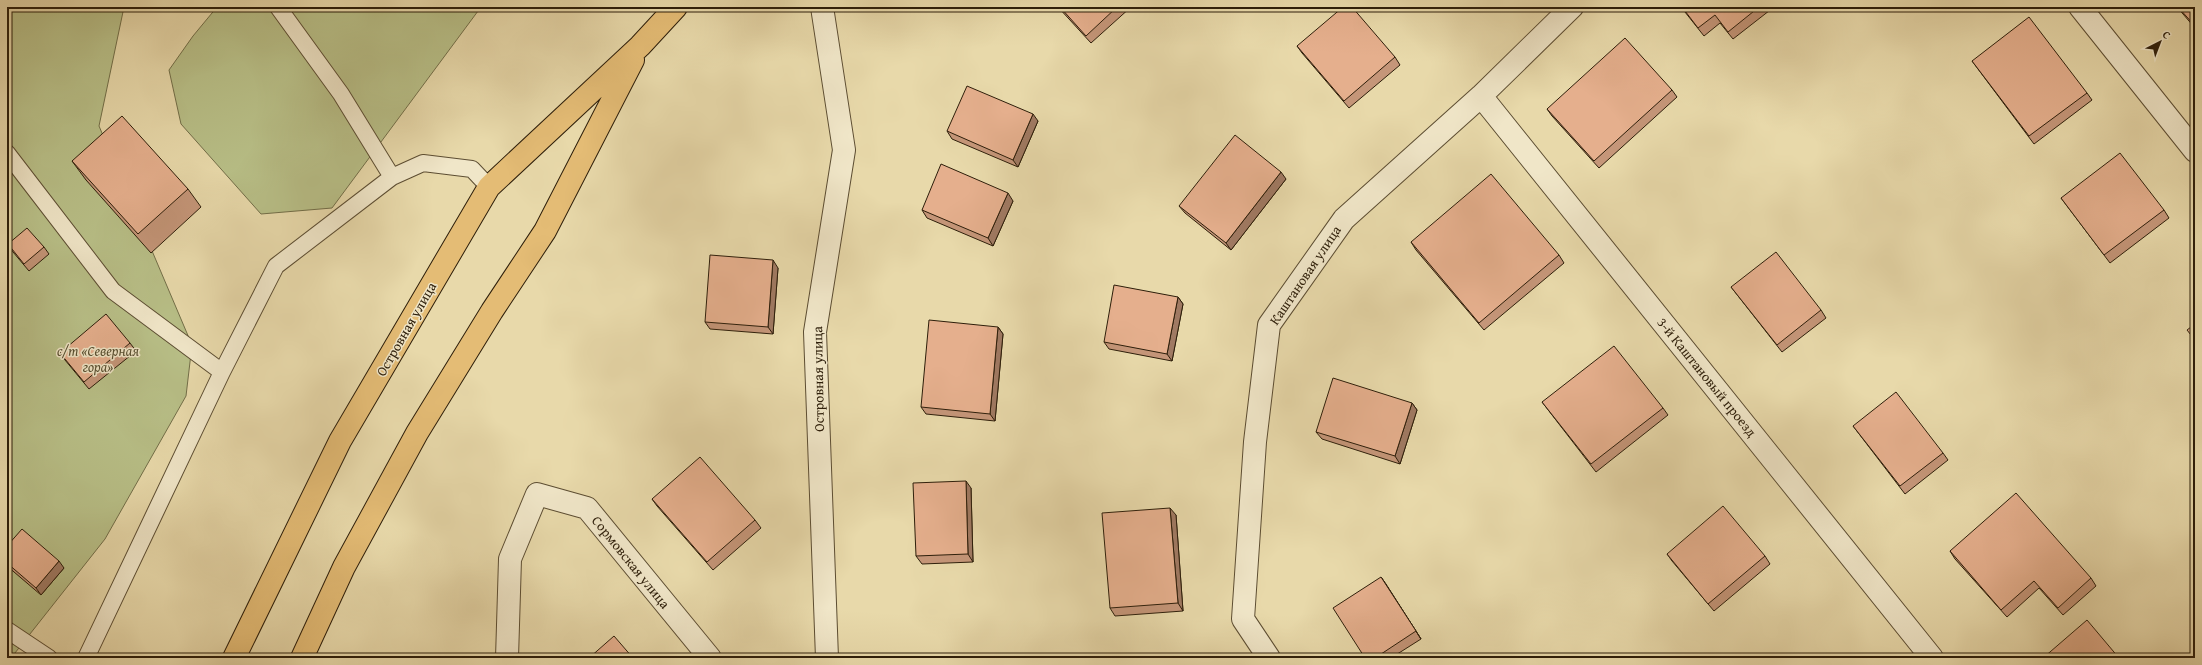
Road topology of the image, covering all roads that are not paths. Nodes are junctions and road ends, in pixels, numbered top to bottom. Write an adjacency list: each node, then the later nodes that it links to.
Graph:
1 (278, 7): 10 (lane)
2 (676, 7): 6 (main road, Островная улица)
3 (822, 7): 20 (street, Островная улица)
4 (1572, 7): 7 (street, Каштановая улица)
5 (2080, 7): 8 (street)
6 (640, 46): 11 (main road, Островная улица); 17 (main road, Островная улица)
7 (1482, 96): 21 (street, Каштановая улица); 22 (street, 3-й Каштановый проезд)
8 (2195, 151)
9 (7, 153): 12 (lane)
10 (392, 177): 11 (lane); 12 (lane)
11 (489, 187): 16 (main road, Островная улица)
12 (222, 372): 15 (lane)
13 (7, 630): 14 (lane)
14 (49, 658)
15 (86, 658)
16 (234, 658)
17 (302, 658)
18 (507, 658): 19 (street, Сормовская улица)
19 (710, 658)
20 (827, 658)
21 (1269, 658)
22 (1932, 658)

